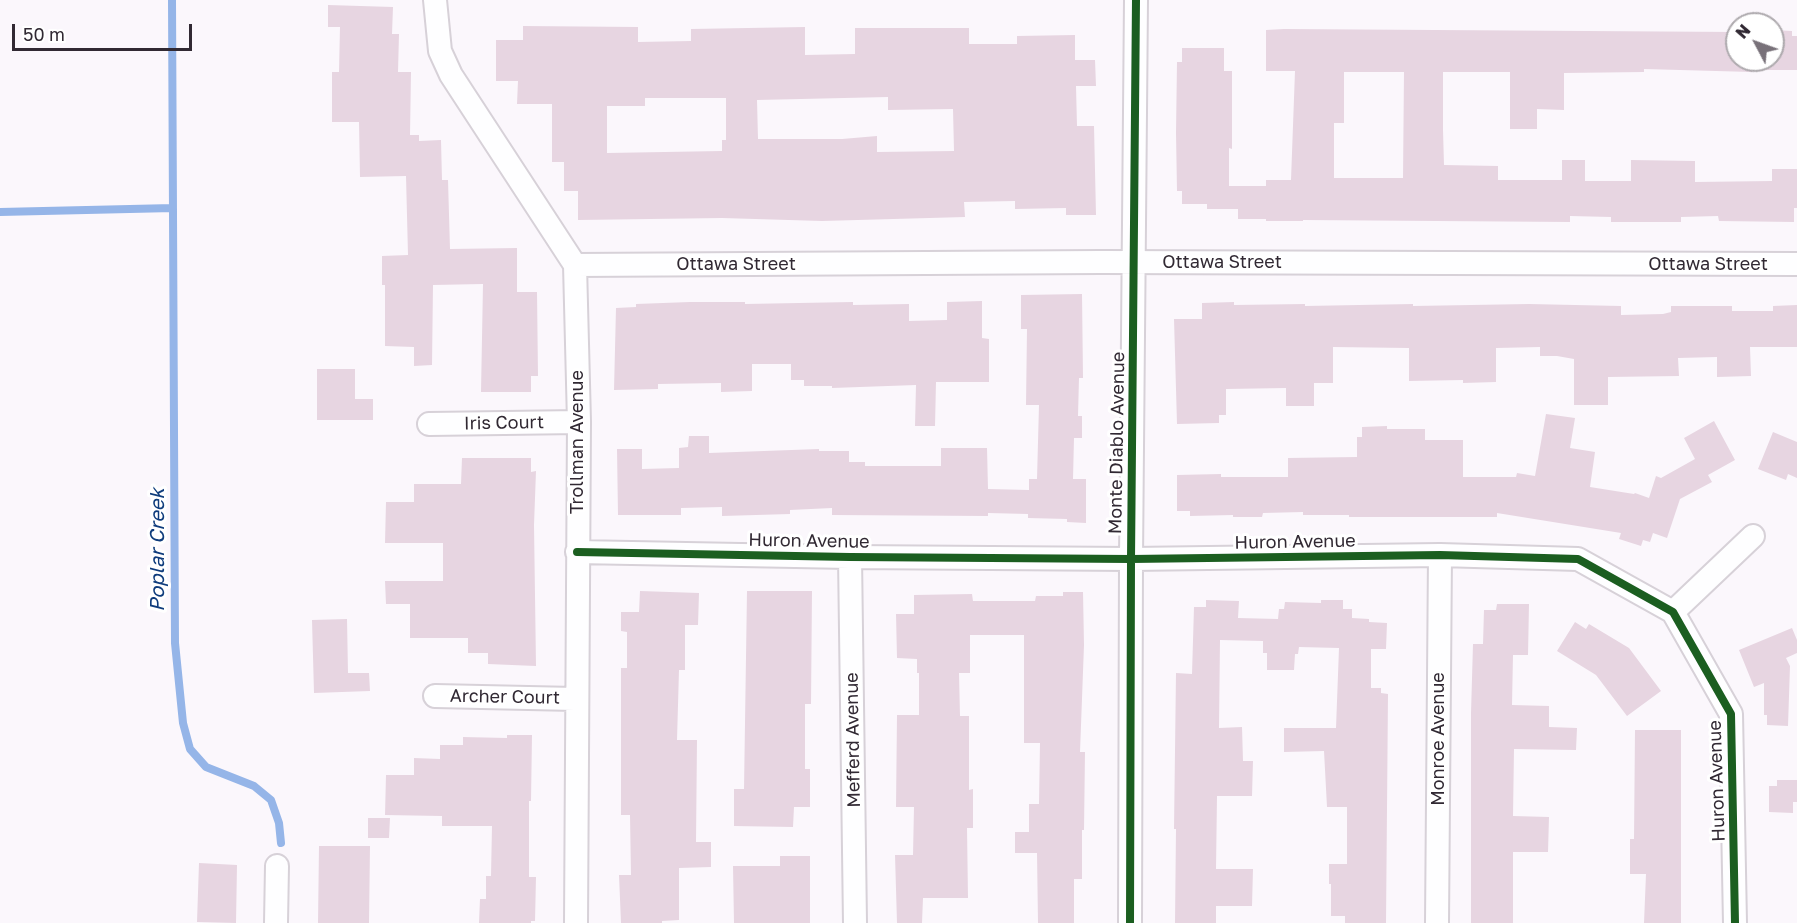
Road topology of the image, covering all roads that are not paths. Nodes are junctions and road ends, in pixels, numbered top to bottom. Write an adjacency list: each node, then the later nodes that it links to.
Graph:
1 (435, 0): 5 (street)
2 (1136, 0): 3 (street, Monte Diablo Avenue)
3 (1135, 262): 4 (street, Ottawa Street); 5 (street, Ottawa Street); 12 (street, Monte Diablo Avenue)
4 (1797, 264)
5 (575, 265): 6 (street, Trollman Avenue)
6 (579, 422): 7 (street, Iris Court); 9 (street, Trollman Avenue)
7 (429, 424)
8 (1753, 536): 13 (street)
9 (577, 552): 11 (street, Huron Avenue); 15 (street, Trollman Avenue)
10 (1440, 555): 12 (street, Huron Avenue); 13 (street, Huron Avenue); 21 (street, Monroe Avenue)
11 (850, 557): 12 (street, Huron Avenue); 19 (street, Mefferd Avenue)
12 (1131, 559): 20 (street, Monte Diablo Avenue)
13 (1673, 612): 22 (street, Huron Avenue)
14 (435, 696): 15 (street, Archer Court)
15 (575, 699): 18 (street, Trollman Avenue)
16 (277, 866): 17 (street)
17 (276, 923)
18 (576, 923)
19 (855, 923)
20 (1130, 923)
21 (1437, 923)
22 (1735, 923)

